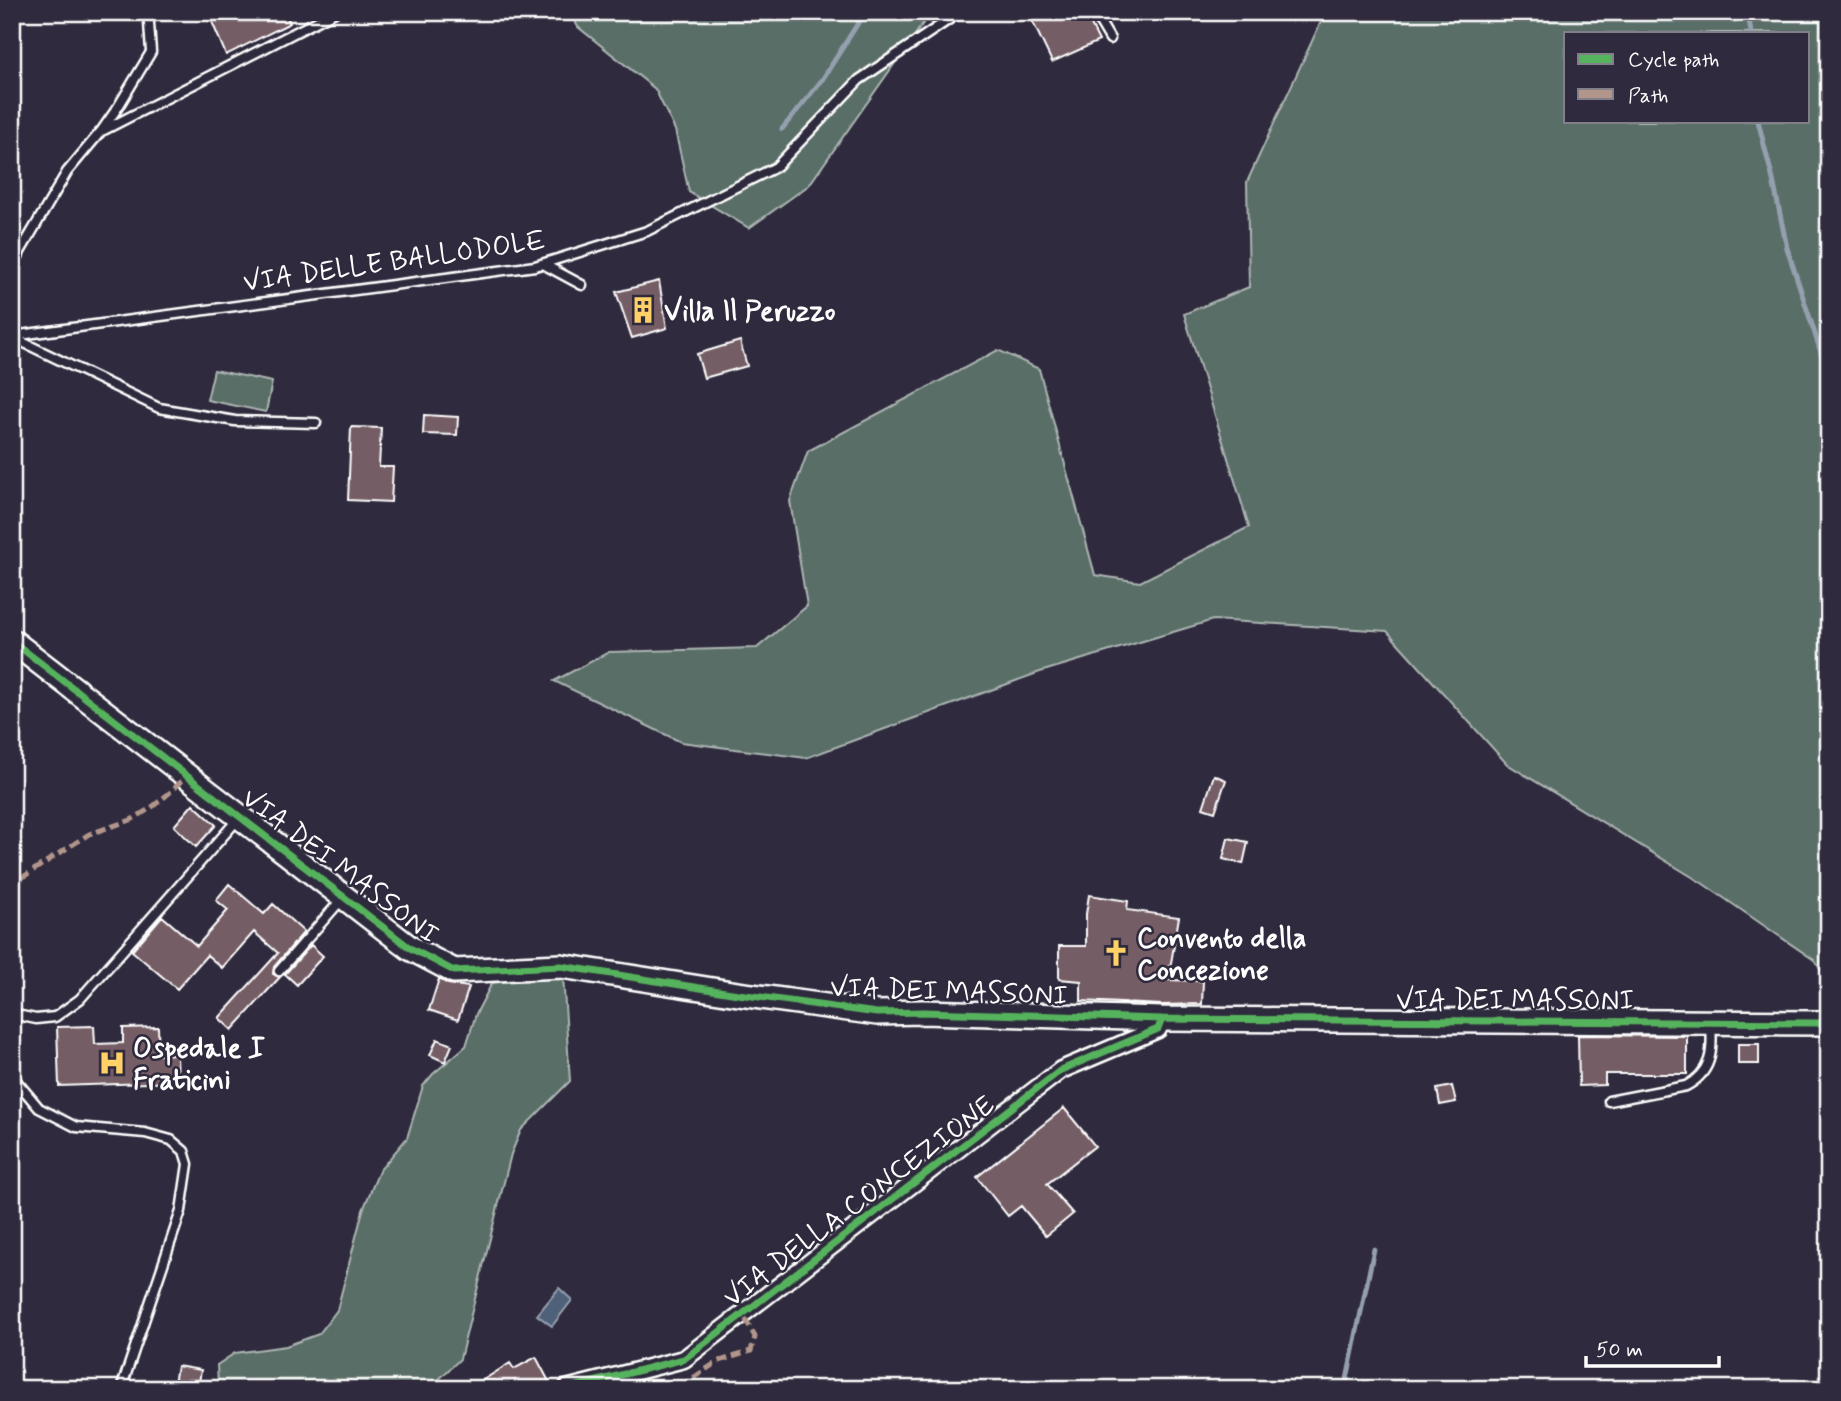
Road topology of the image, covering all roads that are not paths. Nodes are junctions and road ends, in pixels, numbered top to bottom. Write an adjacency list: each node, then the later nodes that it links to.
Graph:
1 (147, 12): 6 (lane)
2 (335, 12): 6 (lane)
3 (960, 12): 7 (lane, VIA DELLE BALLODOLE)
4 (1094, 12): 5 (lane)
5 (1110, 39)
6 (102, 130): 8 (lane)
7 (543, 264): 9 (lane); 10 (lane, VIA DELLE BALLODOLE)
8 (12, 270)
9 (582, 285)
10 (12, 337): 11 (lane, VIA DELLE BALLODOLE)
11 (316, 423)
12 (12, 641): 13 (street, VIA DEI MASSONI)
13 (240, 817): 14 (street, VIA DEI MASSONI); 16 (lane)
14 (344, 896): 15 (lane); 17 (street, VIA DEI MASSONI)
15 (279, 971)
16 (12, 1014)
17 (1163, 1019): 18 (street, VIA DEI MASSONI); 23 (street, VIA DELLA CONCEZIONE)
18 (1711, 1022): 19 (street, VIA DEI MASSONI); 21 (lane)
19 (1829, 1023)
20 (12, 1076): 22 (lane)
21 (1609, 1101)
22 (121, 1389)
23 (566, 1389)

